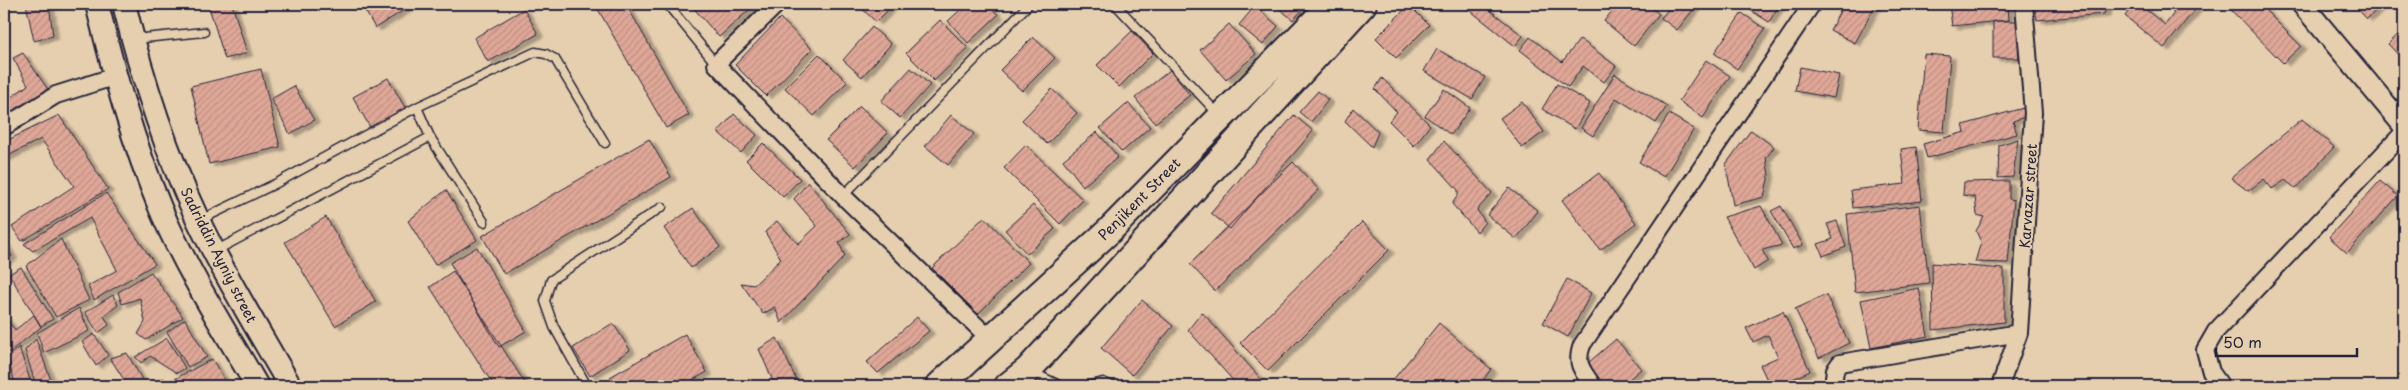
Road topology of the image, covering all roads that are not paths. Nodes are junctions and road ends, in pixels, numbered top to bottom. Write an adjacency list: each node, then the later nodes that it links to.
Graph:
1 (97, 4): 15 (main road, Sadriddin Ayniy street)
2 (124, 4): 13 (main road, Sadriddin Ayniy street)
3 (667, 4): 14 (lane)
4 (777, 4): 14 (street)
5 (1029, 4): 23 (lane)
6 (1115, 4): 17 (lane)
7 (1332, 4): 17 (main road, Penjikent Street)
8 (1363, 4): 30 (main road)
9 (1812, 4): 40 (street)
10 (2024, 4): 28 (street, Karvazar street)
11 (2302, 4): 18 (street)
12 (204, 32): 13 (lane)
13 (132, 40): 25 (main road, Sadriddin Ayniy street)
14 (716, 64): 23 (street)
15 (116, 76): 19 (street); 32 (main road, Sadriddin Ayniy street)
16 (417, 107): 21 (lane); 22 (lane); 25 (lane)
17 (1221, 116): 29 (main road, Penjikent Street)
18 (2404, 126)
19 (4, 127)
20 (2404, 132): 42 (street)
21 (430, 137): 26 (lane); 27 (lane)
22 (605, 143)
23 (843, 196): 29 (street)
24 (662, 207): 34 (lane)
25 (198, 220): 27 (main road, Sadriddin Ayniy street)
26 (484, 222)
27 (215, 251): 33 (main road, Sadriddin Ayniy street)
28 (2019, 333): 31 (street); 41 (street, Karvazar street)
29 (990, 339): 35 (main road, Penjikent Street)
30 (1028, 370): 36 (main road); 37 (lane)
31 (1834, 378)
32 (257, 386)
33 (290, 386)
34 (587, 386)
35 (939, 386)
36 (1008, 386)
37 (1061, 386)
38 (1088, 386): 39 (lane)
39 (1112, 386)
40 (1593, 386)
41 (2000, 386)
42 (2221, 386)

